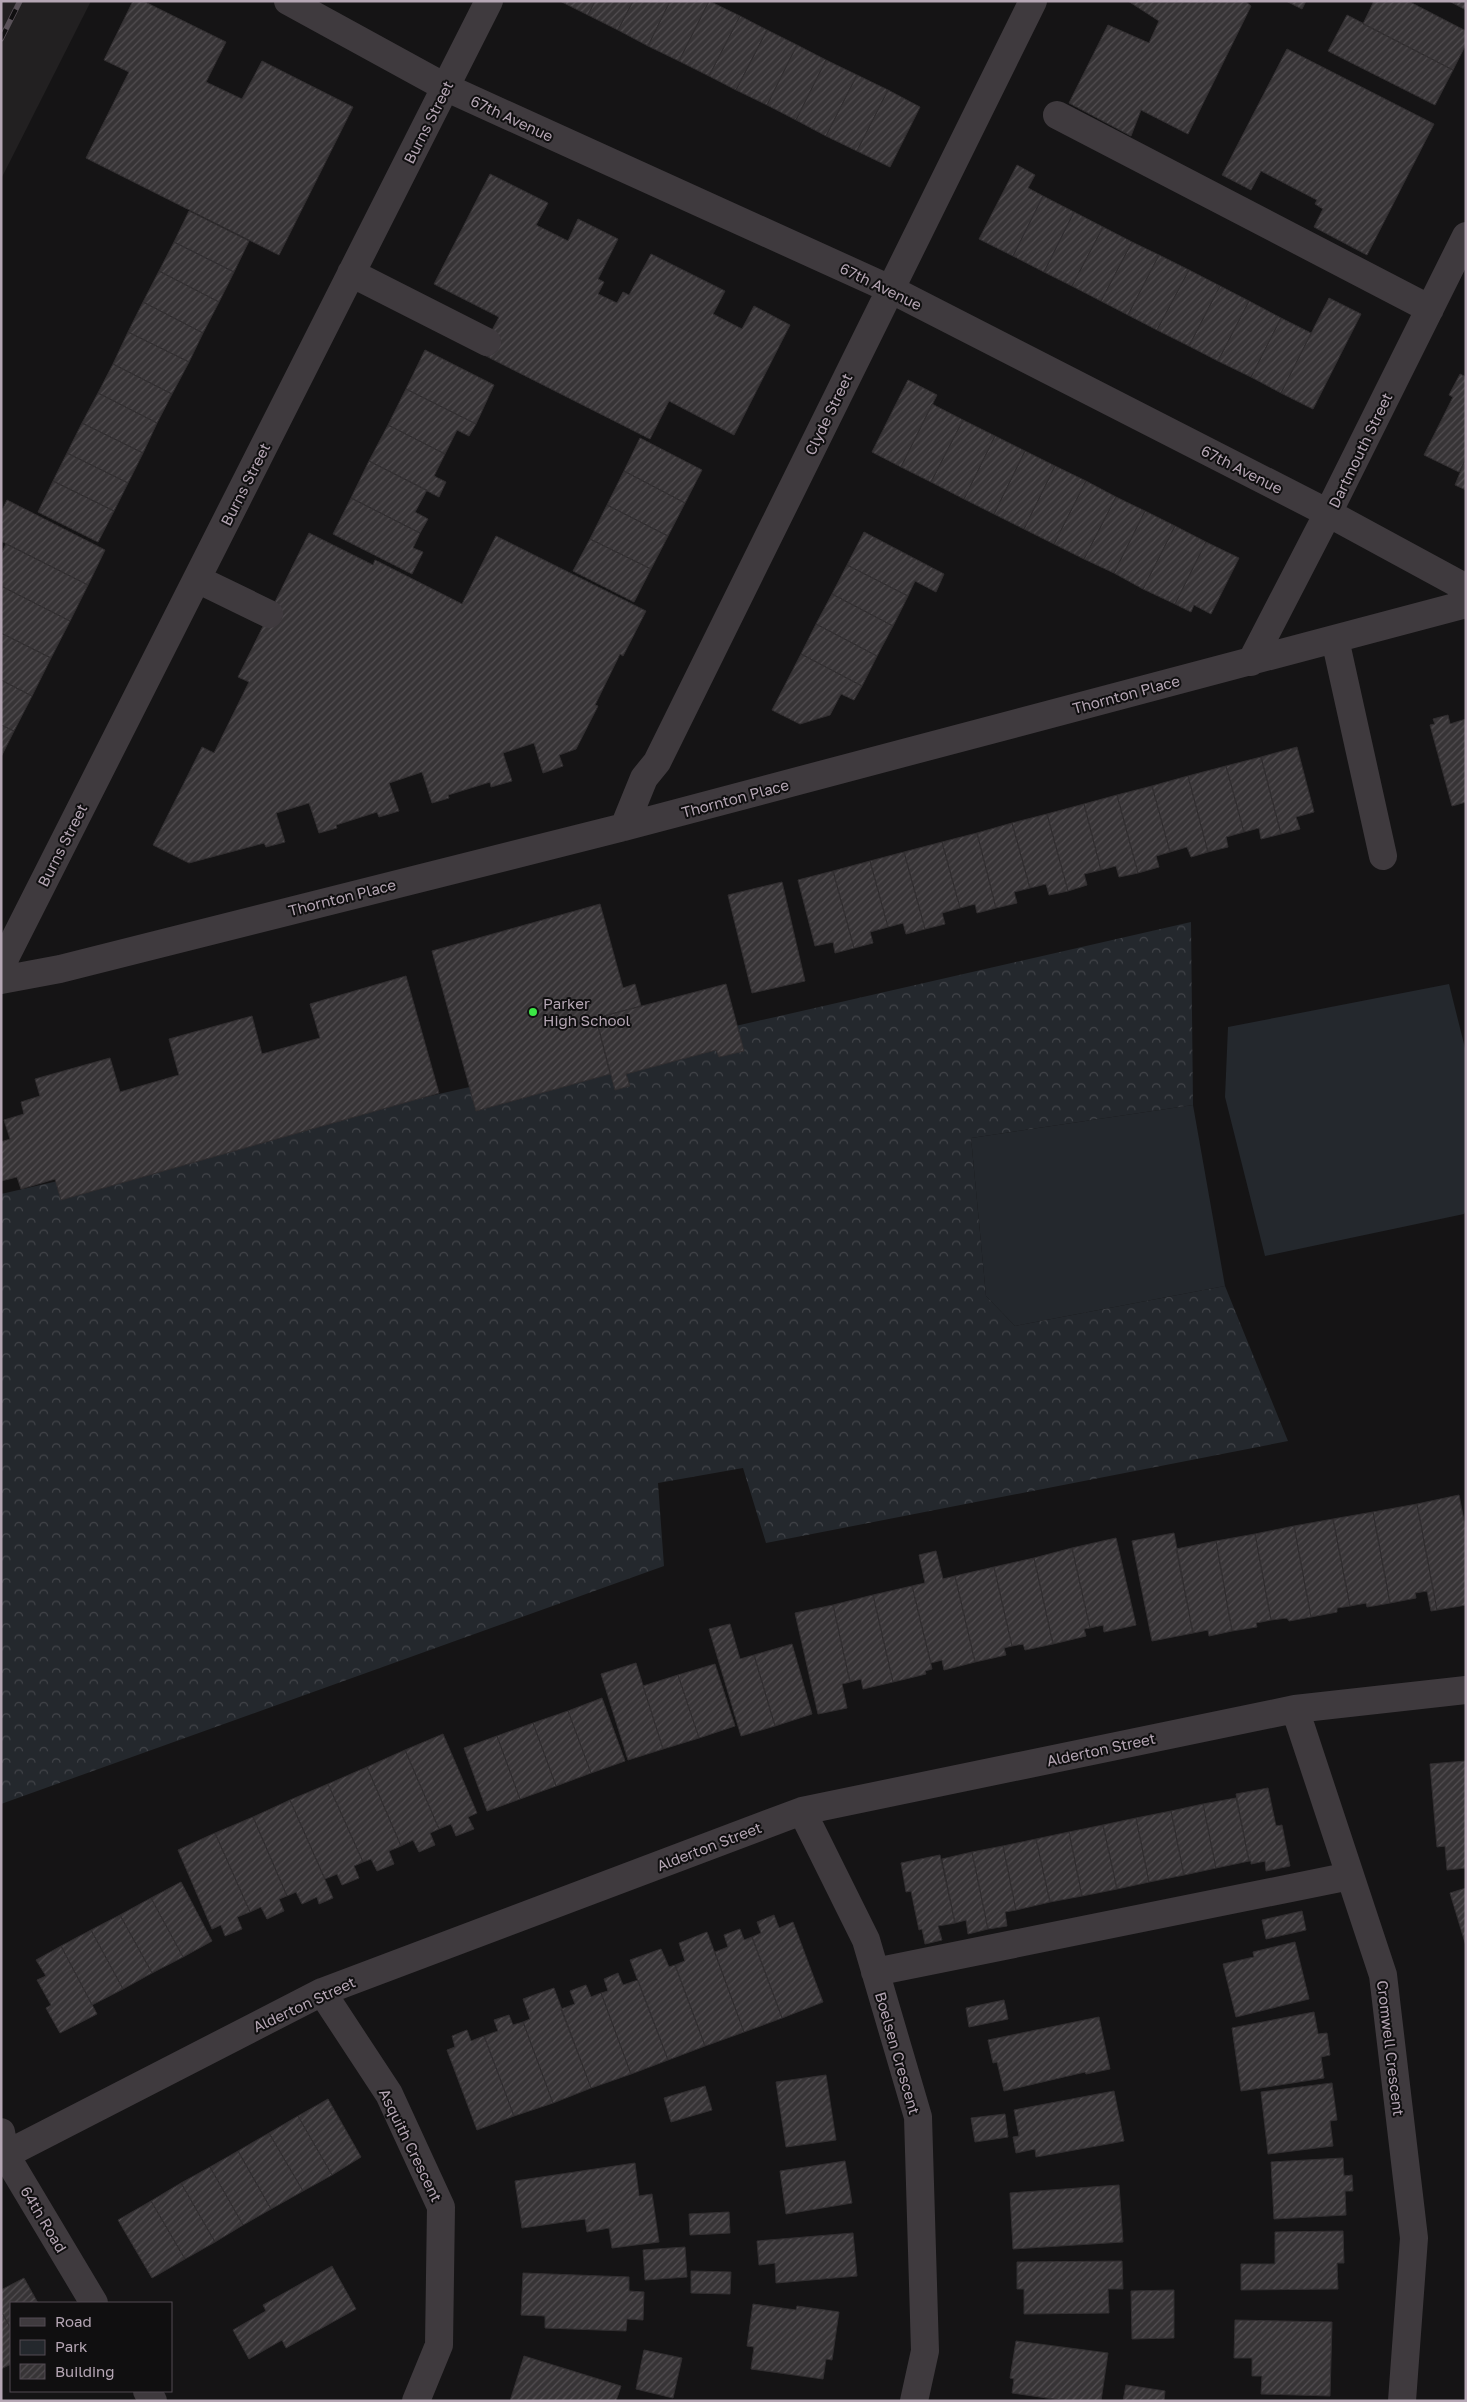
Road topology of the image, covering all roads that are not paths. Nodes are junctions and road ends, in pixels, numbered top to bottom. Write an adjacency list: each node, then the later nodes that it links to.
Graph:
1 (288, 1): 4 (street, 67th Avenue)
2 (489, 1): 4 (street, Burns Street)
3 (1034, 1): 8 (street, Clyde Street)
4 (445, 87): 7 (street, Burns Street); 8 (street, 67th Avenue)
5 (1057, 115): 9 (street)
6 (1466, 236): 9 (street, Dartmouth Street)
7 (351, 273): 10 (street); 12 (street, Burns Street)
8 (890, 289): 11 (street, 67th Avenue); 18 (street, Clyde Street)
9 (1430, 309): 11 (street, Dartmouth Street)
10 (487, 342)
11 (1328, 513): 13 (street, 67th Avenue); 17 (street, Dartmouth Street)
12 (197, 579): 15 (street); 20 (street, Burns Street)
13 (1466, 588)
14 (1466, 604): 16 (street, Thornton Place)
15 (269, 614)
16 (1335, 639): 17 (street, Thornton Place); 19 (street)
17 (1251, 662): 18 (street, Thornton Place)
18 (624, 827): 22 (street, Thornton Place)
19 (1382, 856)
20 (9, 930): 21 (street, Burns Street)
21 (1, 966)
22 (1, 980)
23 (1466, 1690): 24 (street, Alderton Street)
24 (1294, 1709): 25 (street, Alderton Street); 26 (street, Cromwell Crescent)
25 (802, 1811): 27 (street, Boelsen Crescent); 28 (street, Alderton Street)
26 (1350, 1876): 27 (street); 33 (street, Cromwell Crescent)
27 (875, 1972): 32 (street, Boelsen Crescent)
28 (322, 1992): 29 (street, Alderton Street); 31 (street, Asquith Crescent)
29 (2, 2148): 30 (street, 64th Road)
30 (93, 2302)
31 (416, 2401)
32 (914, 2401)
33 (1402, 2401)

